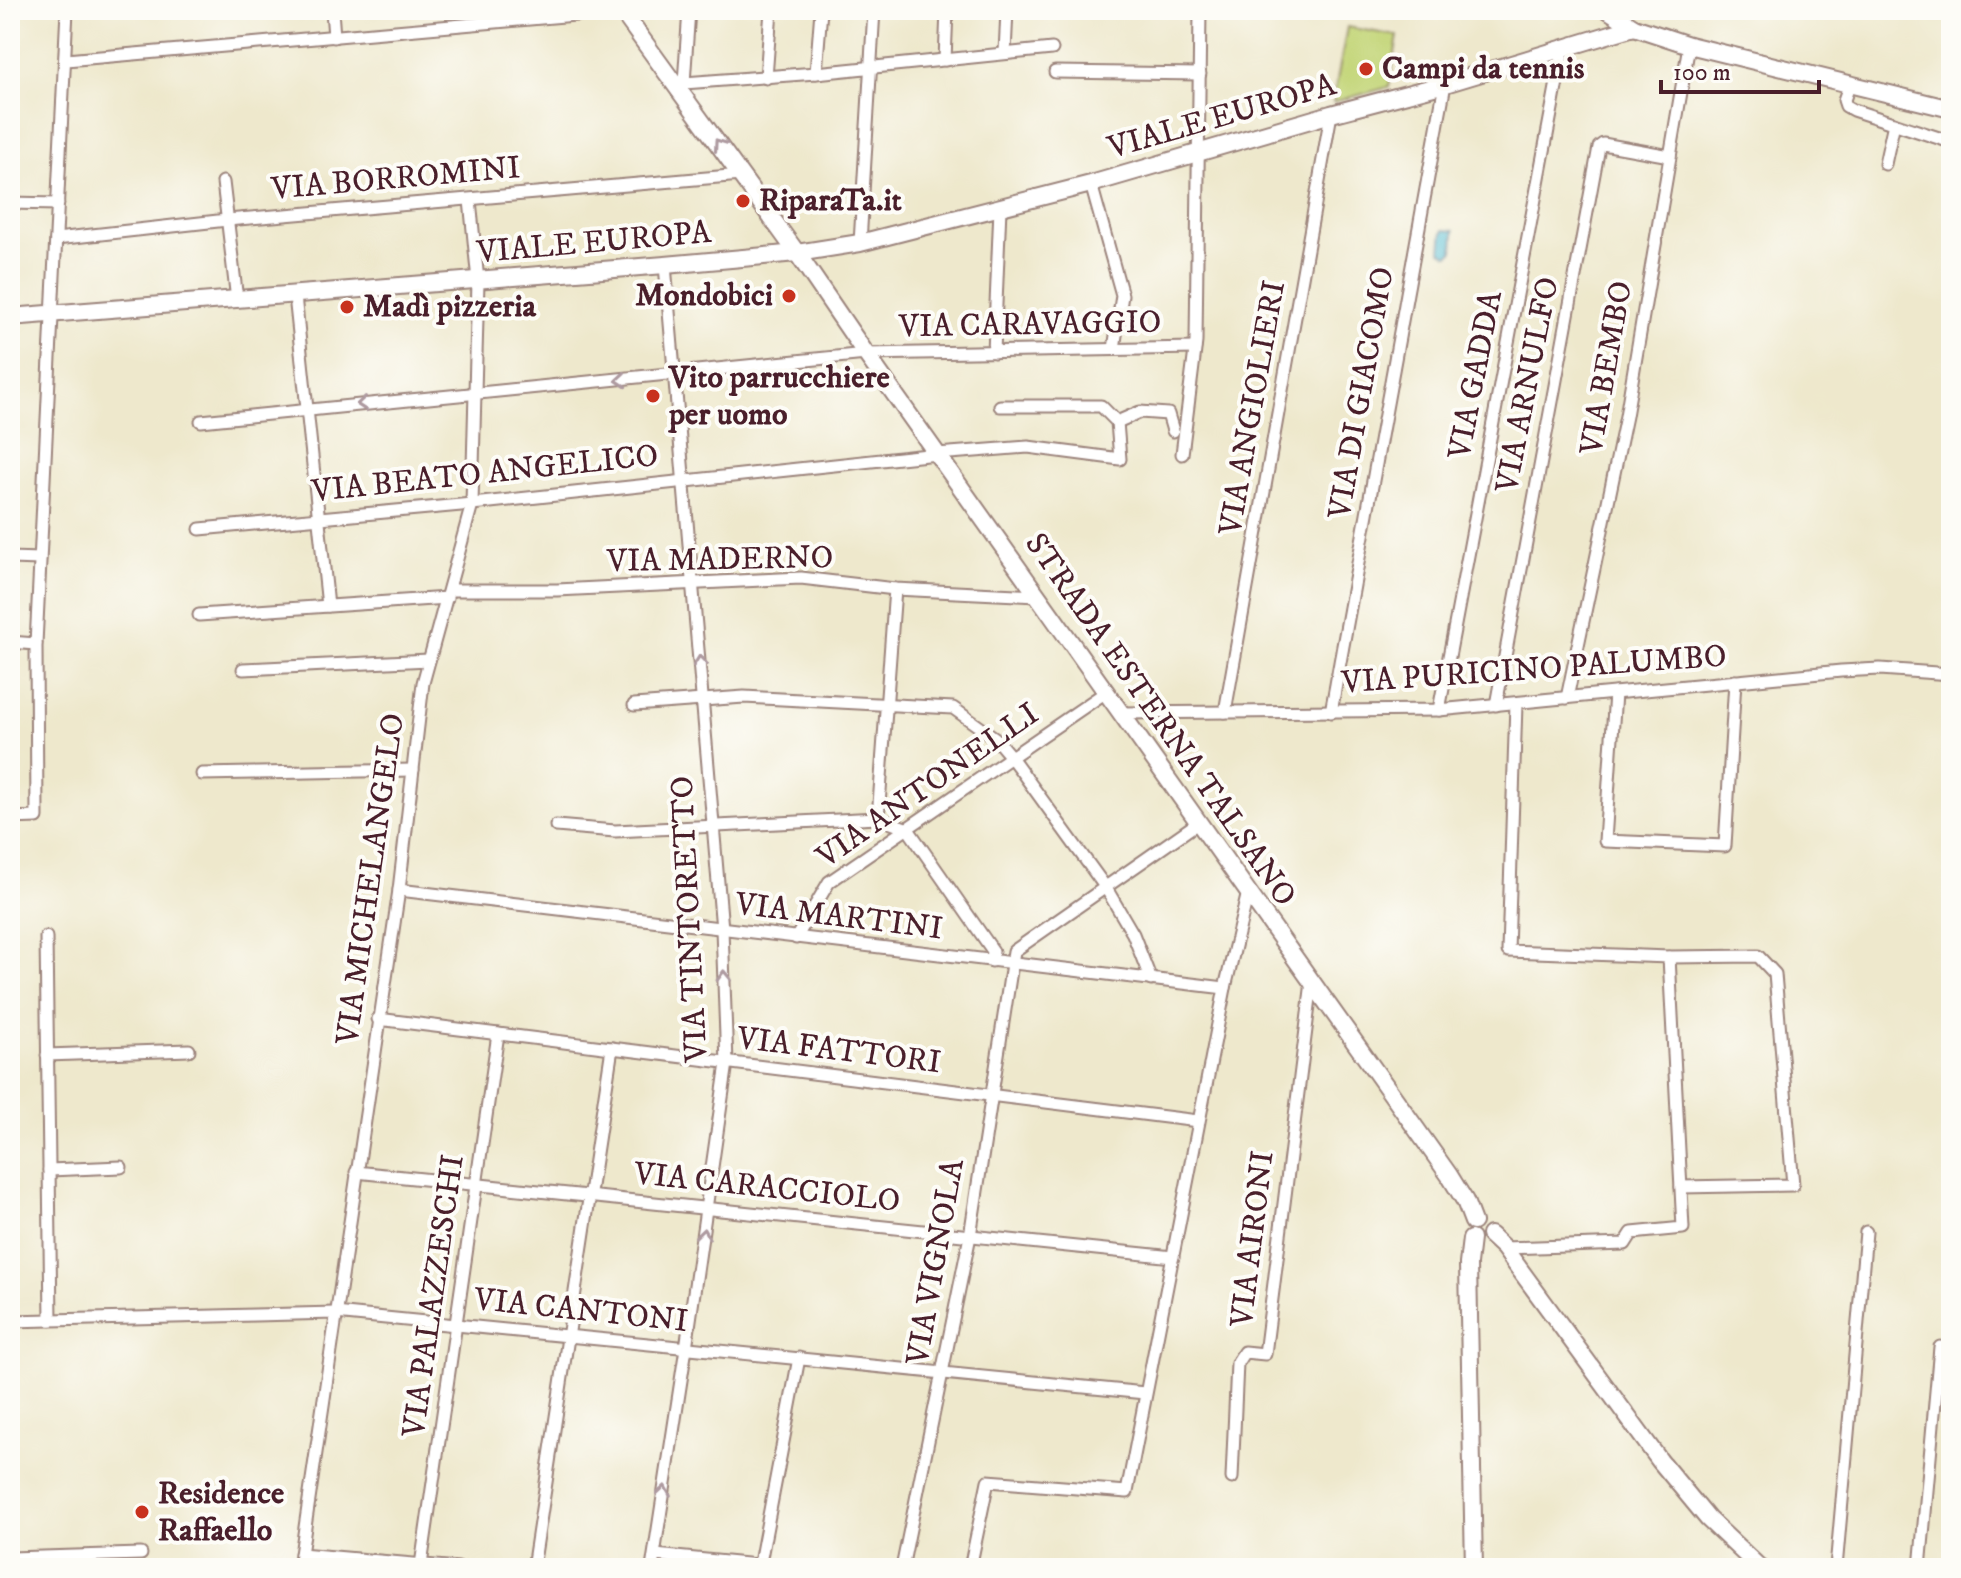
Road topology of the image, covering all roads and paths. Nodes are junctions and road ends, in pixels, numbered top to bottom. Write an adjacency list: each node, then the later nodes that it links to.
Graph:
1 (67, 10): 20 (street)
2 (332, 10): 14 (street)
3 (621, 10): 14 (street); 29 (street, STRADA ESTERNA TALSANO)
4 (689, 10): 29 (street)
5 (771, 10): 26 (street)
6 (821, 10): 24 (street)
7 (874, 10): 22 (street)
8 (947, 10): 21 (street)
9 (1007, 10): 19 (street)
10 (1200, 10): 25 (street)
11 (1599, 10): 15 (street)
12 (1615, 12): 13 (street)
13 (1634, 27): 15 (street, VIALE EUROPA); 16 (street)
14 (334, 37): 20 (street)
15 (1587, 42): 18 (street, VIALE EUROPA)
16 (1689, 45): 28 (street); 35 (street, VIA BEMBO)
17 (1052, 49): 19 (street)
18 (1563, 50): 27 (street, VIALE EUROPA); 93 (street, VIA GADDA)
19 (1005, 53): 21 (street)
20 (66, 60): 42 (street)
21 (945, 60): 22 (street)
22 (870, 67): 24 (street); 46 (street)
23 (1055, 72): 25 (street)
24 (816, 73): 26 (street)
25 (1200, 74): 34 (street)
26 (766, 78): 29 (street)
27 (1445, 84): 31 (street, VIALE EUROPA); 95 (street, VIA DI GIACOMO)
28 (1849, 86): 30 (street); 32 (street)
29 (682, 87): 37 (street, STRADA ESTERNA TALSANO, one-way to 29)
30 (1951, 109)
31 (1331, 114): 34 (street, VIALE EUROPA); 94 (street, VIA ANGIOLIERI)
32 (1894, 123): 33 (street); 36 (street)
33 (1951, 142)
34 (1199, 153): 39 (street, VIALE EUROPA); 54 (street)
35 (1670, 156): 87 (street, VIA BEMBO); 92 (street, VIA ARNULFO)
36 (1885, 164)
37 (741, 175): 40 (street, VIA BORROMINI); 47 (street, STRADA ESTERNA TALSANO)
38 (223, 182): 44 (street)
39 (1091, 184): 43 (street, VIALE EUROPA); 55 (street)
40 (470, 200): 44 (street, VIA BORROMINI); 49 (street, VIA MICHELANGELO)
41 (10, 203): 42 (street)
42 (58, 204): 45 (street)
43 (1000, 208): 46 (street, VIALE EUROPA); 56 (street)
44 (227, 220): 45 (street, VIA BORROMINI); 51 (street)
45 (56, 239): 52 (street)
46 (860, 243): 47 (street, VIALE EUROPA)
47 (797, 253): 48 (street, VIALE EUROPA); 57 (street, STRADA ESTERNA TALSANO)
48 (665, 265): 49 (street, VIALE EUROPA); 58 (street, VIA TINTORETTO)
49 (478, 281): 50 (street, VIALE EUROPA); 59 (street, VIA MICHELANGELO)
50 (295, 296): 51 (street, VIALE EUROPA); 61 (street)
51 (237, 300): 52 (street, VIALE EUROPA)
52 (52, 315): 53 (street, VIALE EUROPA); 72 (street)
53 (10, 317)
54 (1195, 348): 55 (street, VIA CARAVAGGIO); 66 (street)
55 (1114, 349): 56 (street, VIA CARAVAGGIO)
56 (994, 352): 57 (street, VIA CARAVAGGIO)
57 (866, 354): 58 (street, VIA CARAVAGGIO); 65 (street, STRADA ESTERNA TALSANO)
58 (674, 375): 59 (street, VIA CARAVAGGIO, one-way to 59); 67 (street, VIA TINTORETTO)
59 (474, 394): 61 (street, VIA CARAVAGGIO, one-way to 61); 68 (street, VIA MICHELANGELO)
60 (1000, 406): 63 (street)
61 (307, 409): 62 (street, VIA CARAVAGGIO); 69 (street)
62 (201, 421)
63 (1117, 422): 64 (street); 65 (street, VIA BEATO ANGELICO)
64 (1173, 431)
65 (937, 454): 67 (street, VIA BEATO ANGELICO); 76 (street, STRADA ESTERNA TALSANO)
66 (1182, 454)
67 (682, 480): 68 (street, VIA BEATO ANGELICO); 73 (street, VIA TINTORETTO)
68 (472, 504): 69 (street, VIA BEATO ANGELICO); 75 (street, VIA MICHELANGELO)
69 (319, 517): 70 (street, VIA BEATO ANGELICO); 77 (street)
70 (200, 529)
71 (10, 558): 72 (street)
72 (40, 559): 80 (street)
73 (692, 583): 74 (street, VIA MADERNO); 75 (street, VIA MADERNO); 88 (street, VIA TINTORETTO, one-way to 73)
74 (895, 589): 76 (street, VIA MADERNO); 89 (street)
75 (448, 594): 77 (street, VIA MADERNO); 81 (street, VIA MICHELANGELO)
76 (1038, 596): 85 (street, STRADA ESTERNA TALSANO)
77 (328, 606): 78 (street, VIA MADERNO)
78 (199, 615)
79 (10, 642): 80 (street)
80 (36, 644): 100 (street)
81 (429, 660): 82 (street); 98 (street, VIA MICHELANGELO)
82 (243, 669)
83 (1951, 674): 84 (street, VIA PURICINO PALUMBO)
84 (1735, 681): 86 (street, VIA PURICINO PALUMBO); 86 (street)
85 (1106, 692): 96 (street, STRADA ESTERNA TALSANO); 97 (street, VIA ANTONELLI)
86 (1615, 693): 87 (street, VIA PURICINO PALUMBO)
87 (1567, 698): 90 (street, VIA PURICINO PALUMBO)
88 (704, 700): 89 (street); 91 (street); 104 (street, VIA TINTORETTO)
89 (886, 704): 97 (street); 101 (street)
90 (1516, 704): 92 (street, VIA PURICINO PALUMBO); 112 (street)
91 (634, 705)
92 (1496, 705): 93 (street, VIA PURICINO PALUMBO)
93 (1439, 710): 95 (street, VIA PURICINO PALUMBO)
94 (1225, 712): 95 (street, VIA PURICINO PALUMBO); 96 (street, VIA PURICINO PALUMBO)
95 (1331, 712)
96 (1121, 713): 102 (street, STRADA ESTERNA TALSANO)
97 (1011, 757): 105 (street, VIA ANTONELLI); 106 (street)
98 (413, 770): 99 (street); 107 (street, VIA MICHELANGELO)
99 (202, 774)
100 (10, 818)
101 (878, 818): 104 (street); 105 (street)
102 (1199, 822): 106 (street); 108 (street, STRADA ESTERNA TALSANO)
103 (556, 826): 104 (street)
104 (713, 827): 109 (street, VIA TINTORETTO)
105 (908, 829): 111 (street, VIA ANTONELLI); 113 (street)
106 (1106, 888): 114 (street); 115 (street)
107 (399, 890): 109 (street, VIA MARTINI); 118 (street, VIA MICHELANGELO)
108 (1248, 892): 116 (street, STRADA ESTERNA TALSANO); 117 (street)
109 (722, 929): 111 (street, VIA MARTINI); 123 (street, VIA TINTORETTO, one-way to 109)
110 (46, 937): 122 (street)
111 (796, 938): 113 (street, VIA MARTINI)
112 (1669, 957): 130 (street); 130 (street)
113 (992, 961): 114 (street, VIA MARTINI)
114 (1011, 963): 115 (street, VIA MARTINI); 124 (street, VIA VIGNOLA)
115 (1151, 980): 117 (street, VIA MARTINI)
116 (1312, 982): 133 (street, STRADA ESTERNA TALSANO); 150 (street, VIA AIRONI)
117 (1225, 988): 125 (street)
118 (378, 1019): 119 (street, VIA FATTORI); 128 (street, VIA MICHELANGELO)
119 (498, 1034): 120 (street, VIA FATTORI); 129 (street, VIA PALAZZESCHI)
120 (612, 1048): 123 (street, VIA FATTORI); 131 (street)
121 (189, 1050): 122 (street)
122 (47, 1055): 127 (street)
123 (727, 1063): 124 (street, VIA FATTORI); 132 (street, VIA TINTORETTO)
124 (991, 1096): 125 (street, VIA FATTORI); 136 (street, VIA VIGNOLA)
125 (1198, 1121): 139 (street)
126 (121, 1167): 127 (street)
127 (49, 1170): 141 (street)
128 (356, 1172): 129 (street, VIA CARACCIOLO); 140 (street, VIA MICHELANGELO)
129 (477, 1184): 131 (street, VIA CARACCIOLO); 143 (street, VIA PALAZZESCHI)
130 (1681, 1187): 138 (street)
131 (591, 1196): 132 (street, VIA CARACCIOLO); 144 (street)
132 (707, 1208): 136 (street, VIA CARACCIOLO); 146 (street, VIA TINTORETTO, one-way to 132)
133 (1473, 1222): 135 (street); 137 (street)
134 (1866, 1232): 167 (street)
135 (1490, 1235): 137 (street); 138 (street)
136 (970, 1236): 139 (street, VIA CARACCIOLO); 148 (street, VIA VIGNOLA)
137 (1471, 1239): 165 (street)
138 (1504, 1248): 155 (street)
139 (1173, 1257): 149 (street)
140 (335, 1313): 141 (street, VIA CANTONI); 143 (street, VIA CANTONI); 152 (street, VIA MICHELANGELO)
141 (51, 1320): 142 (street, VIA CANTONI)
142 (10, 1321)
143 (456, 1325): 144 (street, VIA CANTONI); 156 (street, VIA PALAZZESCHI)
144 (570, 1335): 146 (street, VIA CANTONI); 160 (street)
145 (1940, 1347): 168 (street)
146 (686, 1348): 147 (street, VIA CANTONI); 153 (street, VIA TINTORETTO, one-way to 146)
147 (799, 1358): 148 (street, VIA CANTONI); 157 (street)
148 (943, 1372): 149 (street, VIA CANTONI); 163 (street, VIA VIGNOLA)
149 (1145, 1393): 164 (street)
150 (1232, 1478)
151 (141, 1554): 154 (street)
152 (301, 1554): 156 (street); 158 (street, VIA MICHELANGELO)
153 (655, 1555): 157 (street); 161 (street, VIA TINTORETTO)
154 (10, 1558)
155 (1743, 1561): 166 (street)
156 (421, 1565): 159 (street)
157 (760, 1566): 162 (street)
158 (299, 1568)
159 (458, 1568)
160 (533, 1568)
161 (652, 1568)
162 (789, 1568)
163 (902, 1568)
164 (970, 1568)
165 (1474, 1568)
166 (1760, 1568)
167 (1836, 1568)
168 (1920, 1568)

